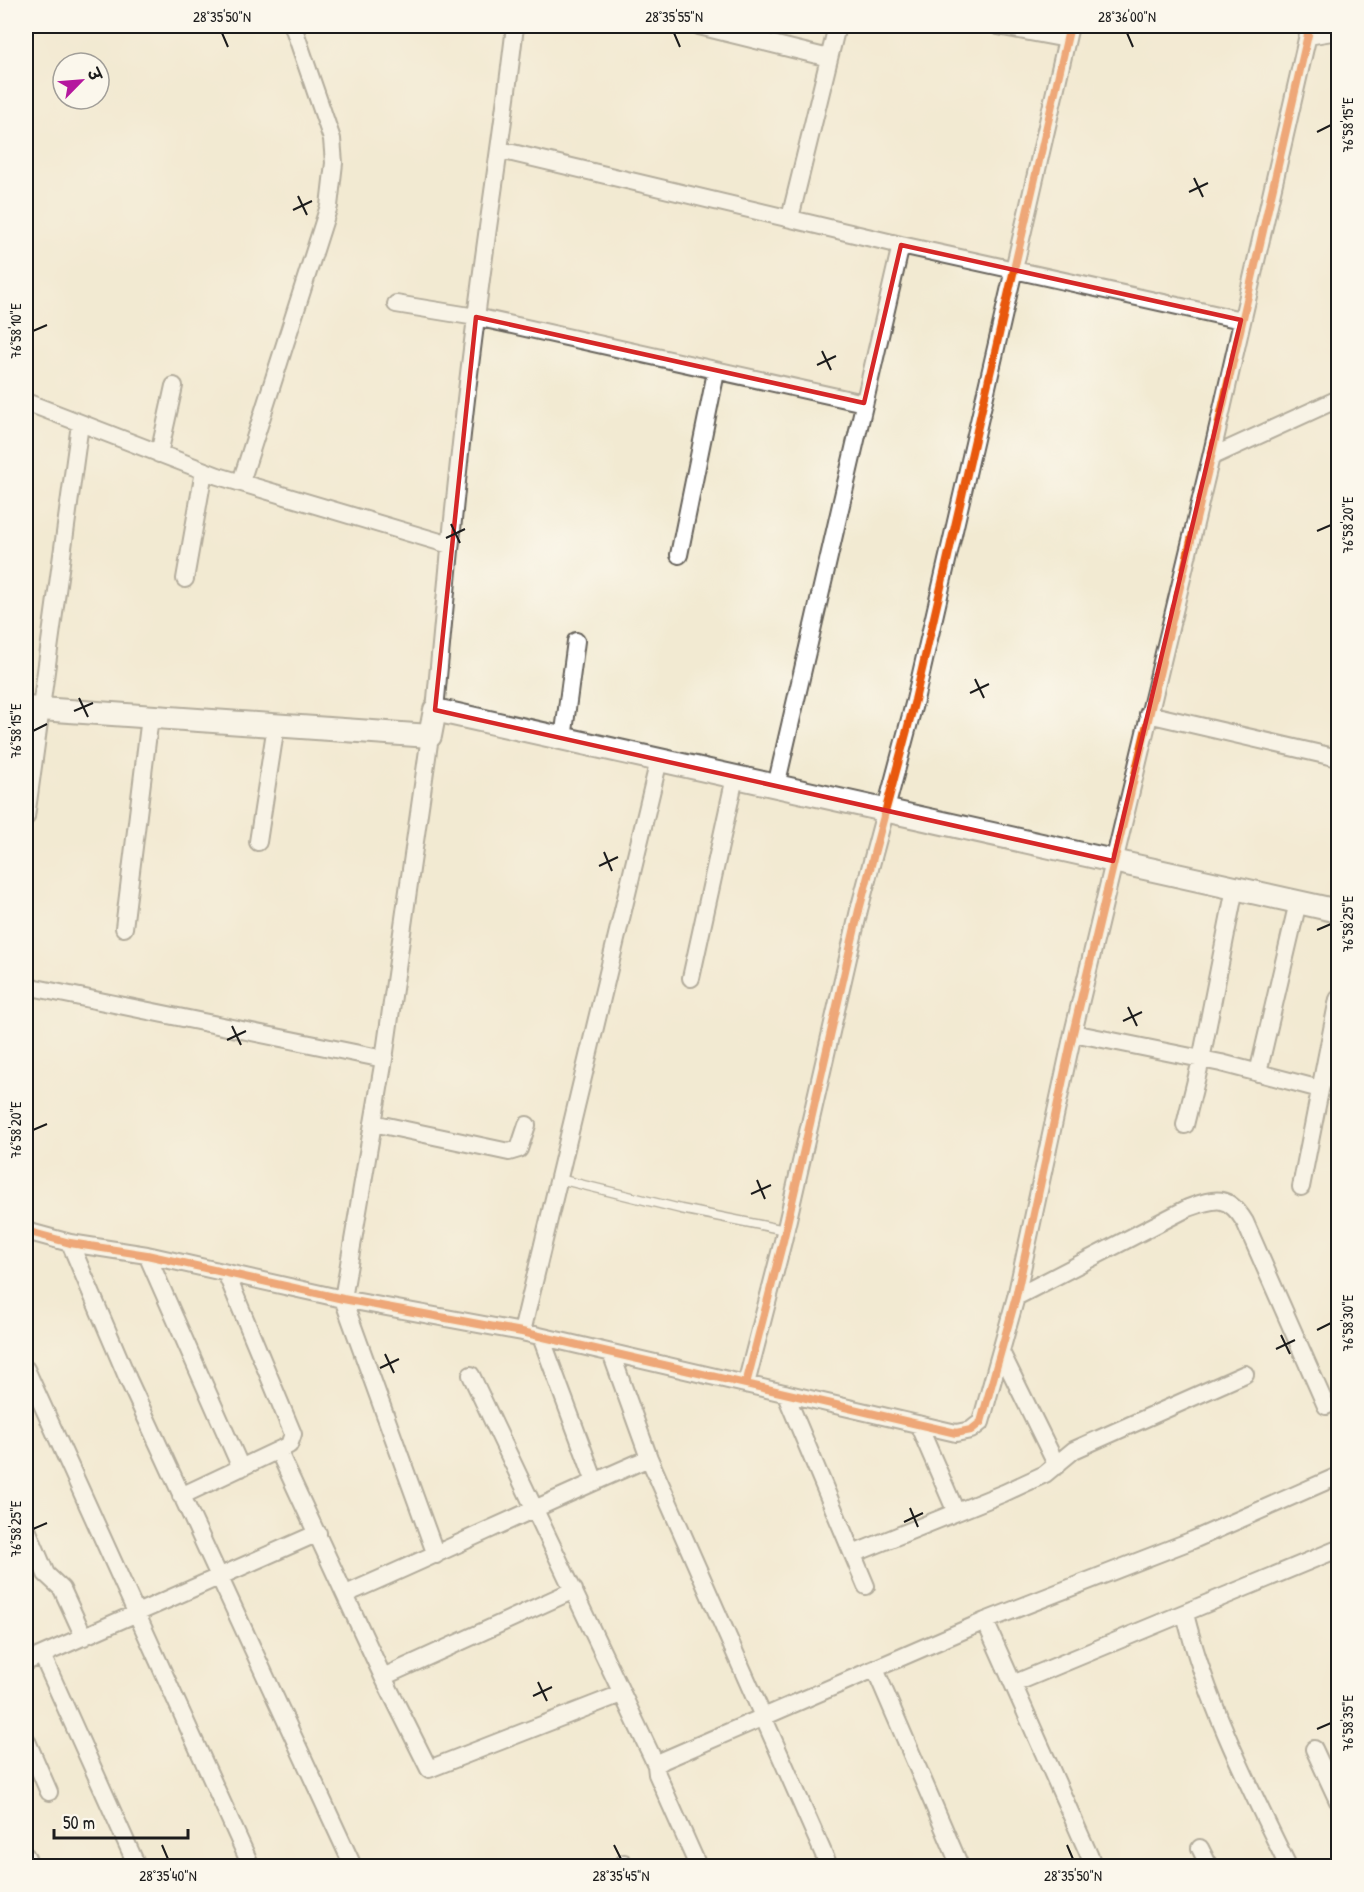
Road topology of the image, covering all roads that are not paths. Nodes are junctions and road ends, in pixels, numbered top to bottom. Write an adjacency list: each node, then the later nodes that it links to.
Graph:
1 (293, 26): 26 (street)
2 (515, 26): 10 (street)
3 (699, 26): 9 (street)
4 (837, 26): 9 (street)
5 (998, 26): 8 (street)
6 (1309, 31): 7 (street); 16 (street)
7 (1338, 31)
8 (1069, 32): 13 (street)
9 (829, 58): 11 (street)
10 (501, 150): 11 (street); 15 (street)
11 (790, 218): 12 (street)
12 (901, 245): 13 (street); 21 (street)
13 (1014, 270): 16 (street); 42 (street)
14 (396, 304): 15 (street)
15 (476, 317): 17 (street); 27 (street)
16 (1241, 320): 24 (street)
17 (716, 372): 21 (street); 28 (street)
18 (174, 386): 23 (street)
19 (1338, 399): 24 (street)
20 (26, 402): 22 (street)
21 (864, 403): 41 (street)
22 (80, 424): 23 (street); 31 (street)
23 (159, 454): 25 (street)
24 (1211, 457): 33 (street)
25 (204, 471): 26 (street); 29 (street)
26 (241, 482): 27 (street)
27 (450, 545): 32 (street)
28 (679, 555)
29 (185, 579)
30 (576, 641): 37 (street)
31 (32, 708): 34 (street); 43 (street)
32 (435, 710): 36 (street); 37 (street)
33 (1148, 714): 38 (street); 45 (street)
34 (150, 717): 35 (street); 49 (street)
35 (276, 725): 36 (street); 44 (street)
36 (430, 736): 54 (street)
37 (563, 739): 39 (street)
38 (1338, 758)
39 (659, 760): 40 (street); 61 (street)
40 (735, 777): 41 (street); 50 (street)
41 (776, 786): 42 (street)
42 (887, 810): 45 (street); 63 (street)
43 (26, 817)
44 (258, 842)
45 (1113, 861): 46 (street); 53 (street)
46 (1236, 888): 47 (street); 55 (street)
47 (1298, 902): 48 (street); 56 (street)
48 (1338, 910)
49 (124, 928)
50 (691, 978)
51 (26, 986): 54 (street)
52 (1338, 999): 57 (street)
53 (1073, 1033): 55 (street); 68 (street)
54 (384, 1059): 58 (street)
55 (1201, 1059): 56 (street); 60 (street)
56 (1258, 1073): 57 (street)
57 (1320, 1089): 62 (street)
58 (373, 1123): 59 (street); 69 (street)
59 (527, 1125)
60 (1185, 1125)
61 (559, 1179): 63 (lane); 70 (street)
62 (1301, 1187)
63 (785, 1230): 77 (street)
64 (26, 1231): 65 (street)
65 (70, 1243): 66 (street); 87 (street)
66 (147, 1255): 67 (street); 84 (street)
67 (226, 1273): 69 (street); 81 (street)
68 (1016, 1297): 72 (street); 79 (street)
69 (343, 1299): 70 (street); 94 (street)
70 (522, 1332): 71 (street)
71 (541, 1337): 73 (street); 86 (street)
72 (1001, 1352): 80 (street); 83 (street)
73 (610, 1353): 77 (street); 82 (street)
74 (26, 1369): 99 (street)
75 (1245, 1374): 83 (street)
76 (471, 1375): 88 (street)
77 (746, 1384): 78 (street)
78 (785, 1393): 80 (street); 93 (street)
79 (1326, 1406)
80 (918, 1424): 89 (street)
81 (278, 1450): 84 (street); 91 (street)
82 (649, 1458): 86 (street); 109 (street)
83 (1057, 1466): 89 (street)
84 (241, 1468): 87 (street)
85 (1338, 1476): 101 (street)
86 (595, 1482): 88 (street)
87 (181, 1496): 95 (street)
88 (535, 1507): 94 (street); 97 (street)
89 (956, 1512): 93 (street)
90 (26, 1527): 102 (street)
91 (318, 1533): 95 (street); 98 (street)
92 (1338, 1549): 100 (street)
93 (853, 1554): 96 (street)
94 (436, 1555): 98 (street)
95 (218, 1577): 99 (street); 120 (street)
96 (867, 1586)
97 (574, 1590): 106 (street); 108 (street)
98 (346, 1594): 106 (street)
99 (135, 1614): 102 (street); 119 (street)
100 (1185, 1614): 107 (street); 126 (street)
101 (986, 1621): 105 (street); 107 (street)
102 (84, 1637): 103 (street)
103 (42, 1655): 104 (street); 118 (street)
104 (26, 1662)
105 (875, 1670): 109 (street); 123 (street)
106 (383, 1677): 108 (street)
107 (1013, 1684): 124 (street)
108 (621, 1694): 112 (street)
109 (762, 1717): 112 (street); 122 (street)
110 (26, 1739): 113 (street)
111 (1314, 1749): 114 (street)
112 (656, 1765): 121 (street)
113 (49, 1792)
114 (1338, 1801)
115 (1200, 1848): 125 (street)
116 (26, 1856): 117 (street)
117 (30, 1866)
118 (137, 1866)
119 (251, 1866)
120 (352, 1866)
121 (698, 1866)
122 (829, 1866)
123 (960, 1866)
124 (1094, 1866)
125 (1209, 1866)
126 (1288, 1866)

